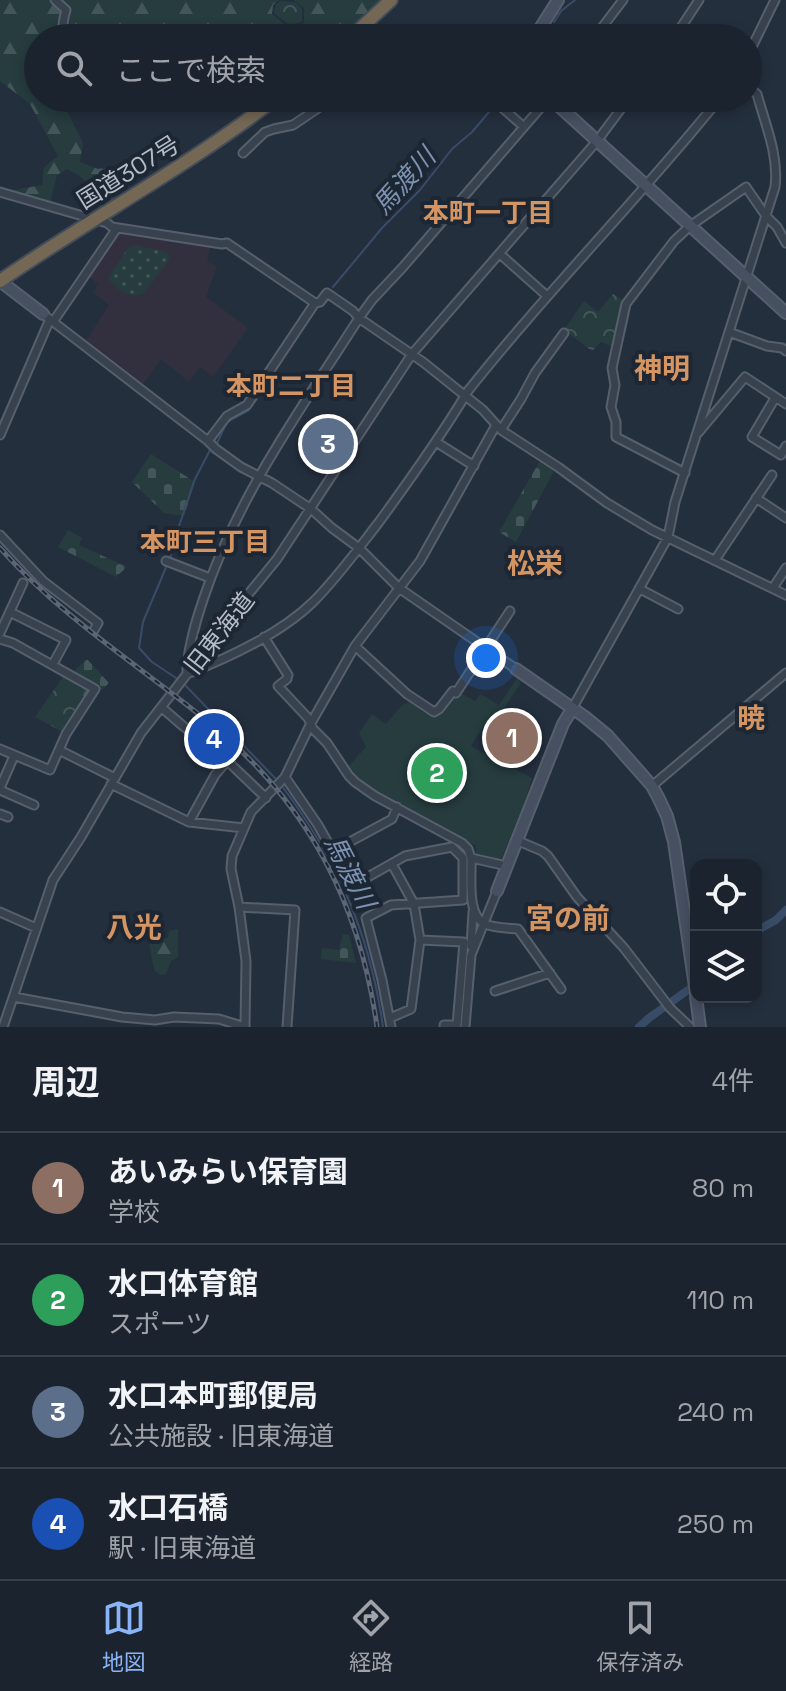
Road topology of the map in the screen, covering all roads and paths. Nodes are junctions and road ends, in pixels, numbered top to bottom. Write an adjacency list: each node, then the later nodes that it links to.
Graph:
1 (55, 0): 7 (street)
2 (391, 0): 8 (highway)
3 (558, 0): 9 (street)
4 (623, 0): 10 (street)
5 (699, 0): 11 (street)
6 (775, 0): 12 (street)
7 (64, 24)
8 (365, 24)
9 (543, 24)
10 (605, 24)
11 (684, 24)
12 (762, 26)
13 (762, 111): 26 (street)
14 (257, 112): 27 (highway, 国道307号)
15 (312, 112): 23 (street)
16 (506, 112): 21 (street)
17 (537, 112): 21 (street)
18 (565, 112): 22 (street)
19 (619, 112): 22 (street, 旧東海道)
20 (708, 112): 24 (street)
21 (524, 127): 38 (street)
22 (597, 141): 24 (street); 31 (street, 旧東海道)
23 (243, 153)
24 (646, 185): 28 (street); 34 (street)
25 (0, 192): 27 (street)
26 (766, 216): 28 (street); 30 (street); 32 (street)
27 (93, 220): 29 (street); 33 (highway, 国道307号)
28 (690, 226): 32 (street); 53 (street)
29 (117, 228): 35 (street); 37 (street)
30 (786, 243)
31 (500, 254): 34 (street); 42 (street, 旧東海道)
32 (746, 278): 36 (street); 39 (street)
33 (0, 281): 37 (street)
34 (547, 296): 43 (street)
35 (315, 303): 38 (street); 49 (street)
36 (786, 313)
37 (49, 318): 47 (street); 49 (street)
38 (359, 318): 42 (street); 55 (street)
39 (729, 332): 41 (street); 48 (street)
40 (564, 333): 46 (street)
41 (786, 351)
42 (412, 354): 43 (street); 57 (street, 旧東海道)
43 (465, 396): 46 (street); 50 (street)
44 (775, 398): 45 (street); 48 (street); 51 (street)
45 (786, 404)
46 (498, 428): 52 (street); 60 (street)
47 (0, 435)
48 (696, 435): 53 (street)
49 (208, 441): 55 (street)
50 (436, 442): 52 (street); 61 (street)
51 (786, 446)
52 (474, 466): 67 (street)
53 (685, 473): 60 (street)
54 (772, 475): 56 (street)
55 (258, 477): 57 (street); 65 (street)
56 (756, 498): 58 (street); 62 (street)
57 (311, 509): 61 (street); 82 (street, 旧東海道)
58 (786, 518)
59 (0, 535): 74 (street)
60 (668, 537): 62 (street); 69 (street)
61 (359, 548): 67 (street); 76 (street)
62 (715, 560): 68 (street)
63 (168, 561): 65 (street)
64 (786, 568): 68 (street)
65 (210, 578): 82 (street)
66 (23, 583): 73 (street)
67 (399, 588): 77 (street); 78 (street)
68 (773, 588): 70 (street)
69 (640, 589): 71 (street); 84 (street)
70 (786, 595)
71 (678, 609)
72 (510, 611): 78 (street)
73 (10, 612): 75 (street); 79 (street)
74 (94, 630)
75 (0, 636): 79 (street)
76 (264, 637): 82 (street); 85 (street)
77 (355, 646): 78 (street); 85 (street)
78 (486, 648): 80 (street)
79 (53, 664): 87 (street)
80 (516, 669): 84 (street)
81 (786, 673): 92 (street)
82 (184, 676): 83 (street, 旧東海道)
83 (161, 707): 89 (street); 91 (street, 旧東海道)
84 (572, 709): 92 (street); 99 (street)
85 (311, 723): 90 (street); 96 (street)
86 (0, 749): 88 (street)
87 (59, 750): 88 (street); 91 (street)
88 (14, 756): 93 (street)
89 (227, 761): 94 (street); 97 (street)
90 (285, 777): 94 (street); 100 (street)
91 (113, 781): 97 (street); 110 (street, 旧東海道)
92 (652, 786): 112 (street)
93 (0, 789): 95 (street)
94 (266, 798): 98 (street)
95 (34, 805)
96 (397, 807): 100 (street); 101 (street)
97 (189, 822): 98 (street)
98 (244, 828): 106 (street)
99 (516, 840): 103 (street); 128 (street)
100 (333, 851): 102 (street)
101 (471, 858): 103 (street); 108 (street)
102 (392, 864): 105 (street); 105 (street)
103 (507, 866): 104 (street)
104 (497, 891): 109 (street)
105 (414, 904): 111 (street); 120 (street)
106 (239, 907): 125 (street); 126 (street)
107 (0, 912): 110 (street)
108 (473, 912): 109 (street); 113 (street)
109 (483, 923): 113 (street); 114 (street)
110 (36, 928): 117 (street, 旧東海道)
111 (420, 940): 120 (street); 123 (street)
112 (690, 954)
113 (471, 955): 127 (street)
114 (550, 973): 115 (street); 116 (street)
115 (561, 989)
116 (495, 991)
117 (14, 997): 119 (street); 121 (street, 旧東海道)
118 (697, 1003): 129 (street)
119 (122, 1017): 122 (street); 124 (street)
120 (390, 1022)
121 (3, 1023)
122 (198, 1023): 125 (street)
123 (444, 1025)
124 (121, 1027)
125 (245, 1027)
126 (287, 1027)
127 (465, 1027)
128 (690, 1027)
129 (700, 1027)

